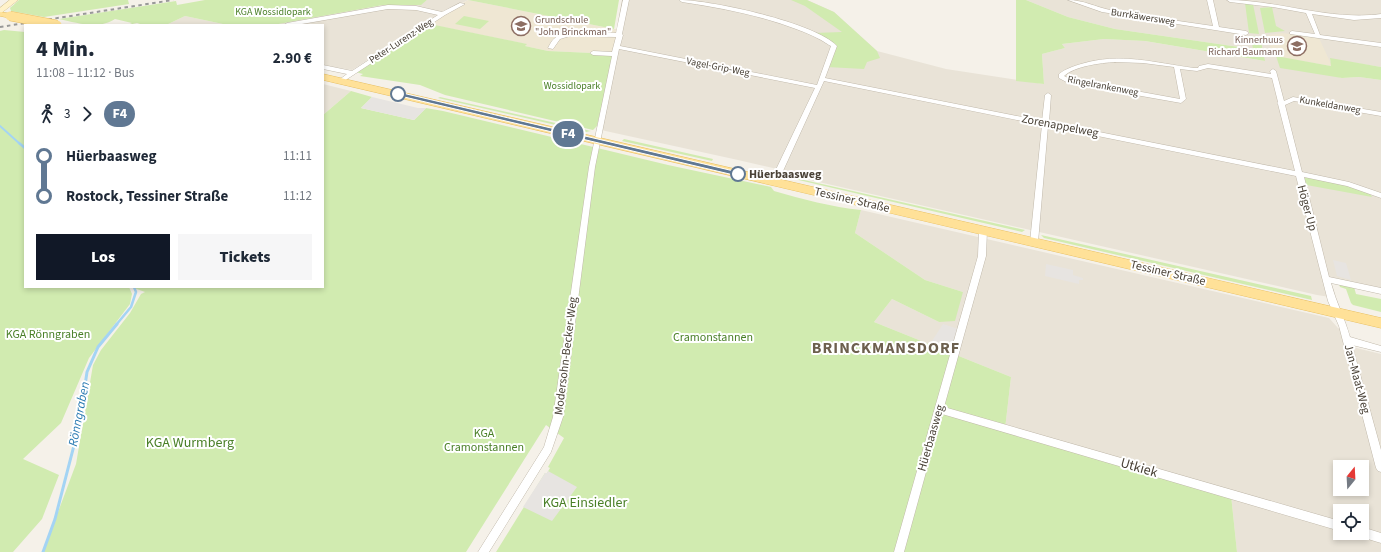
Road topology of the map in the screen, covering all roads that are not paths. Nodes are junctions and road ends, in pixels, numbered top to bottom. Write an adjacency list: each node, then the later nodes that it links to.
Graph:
1 (8, 0): 10 (main road)
2 (14, 0): 12 (main road)
3 (628, 0): 23 (street, Modersohn-Becker-Weg)
4 (682, 0): 11 (street)
5 (703, 0): 11 (street)
6 (1071, 0): 20 (street, Burrkäwersweg)
7 (1210, 0): 20 (street)
8 (1230, 0): 13 (street)
9 (462, 4): 14 (street, Peter-Lurenz-Weg)
10 (0, 5)
11 (720, 6): 35 (street)
12 (0, 13): 17 (main road, bridge)
13 (1309, 13): 15 (street); 24 (street)
14 (443, 14): 18 (street); 32 (street, Peter-Lurenz-Weg)
15 (1381, 16)
16 (0, 22): 19 (main road)
17 (53, 24)
18 (293, 24)
19 (24, 26)
20 (1216, 28): 21 (street, Burrkäwersweg)
21 (1246, 33)
22 (1292, 33): 24 (street)
23 (620, 35): 27 (street, Modersohn-Becker-Weg); 28 (street)
24 (1318, 36): 25 (street)
25 (1381, 45)
26 (599, 46): 29 (street)
27 (618, 47): 29 (street, Modersohn-Becker-Weg); 37 (street, Vagel-Grip-Weg)
28 (551, 48)
29 (615, 54): 42 (street, Modersohn-Becker-Weg)
30 (1177, 66): 30 (street, Ringelrankenweg); 33 (street, Ringelrankenweg)
31 (324, 67): 32 (street)
32 (351, 73): 36 (street, Peter-Lurenz-Weg)
33 (1273, 74): 39 (street, Höger Up)
34 (324, 77): 36 (main road, Tessiner Straße)
35 (822, 79): 37 (street); 41 (street, Zorenappelweg)
36 (341, 81): 42 (main road, Tessiner Straße)
37 (819, 87): 44 (street)
38 (1048, 95): 41 (street)
39 (1280, 103): 40 (street, Kunkeldanweg); 43 (street, Höger Up)
40 (1381, 114)
41 (1045, 123): 43 (street, Zorenappelweg); 47 (street)
42 (596, 141): 44 (main road, Tessiner Straße); 59 (street, Modersohn-Becker-Weg)
43 (1298, 174): 45 (street, Zorenappelweg); 48 (street, Höger Up)
44 (776, 177): 46 (main road, Tessiner Straße)
45 (1381, 196)
46 (983, 230): 47 (main road, Tessiner Straße); 54 (street, Hüerbaasweg)
47 (1034, 242): 50 (main road, Tessiner Straße)
48 (1326, 280): 49 (street); 50 (street, Höger Up)
49 (1381, 291)
50 (1337, 313): 51 (main road, Tessiner Straße); 52 (street, Jan-Maat-Weg)
51 (1381, 323)
52 (1347, 340): 53 (street); 55 (street, Jan-Maat-Weg)
53 (1381, 349)
54 (939, 409): 56 (street, Utkiek); 60 (street, Hüerbaasweg)
55 (1381, 468)
56 (1333, 524)
57 (1369, 534): 58 (street)
58 (1381, 538)
59 (483, 552)
60 (899, 552)

